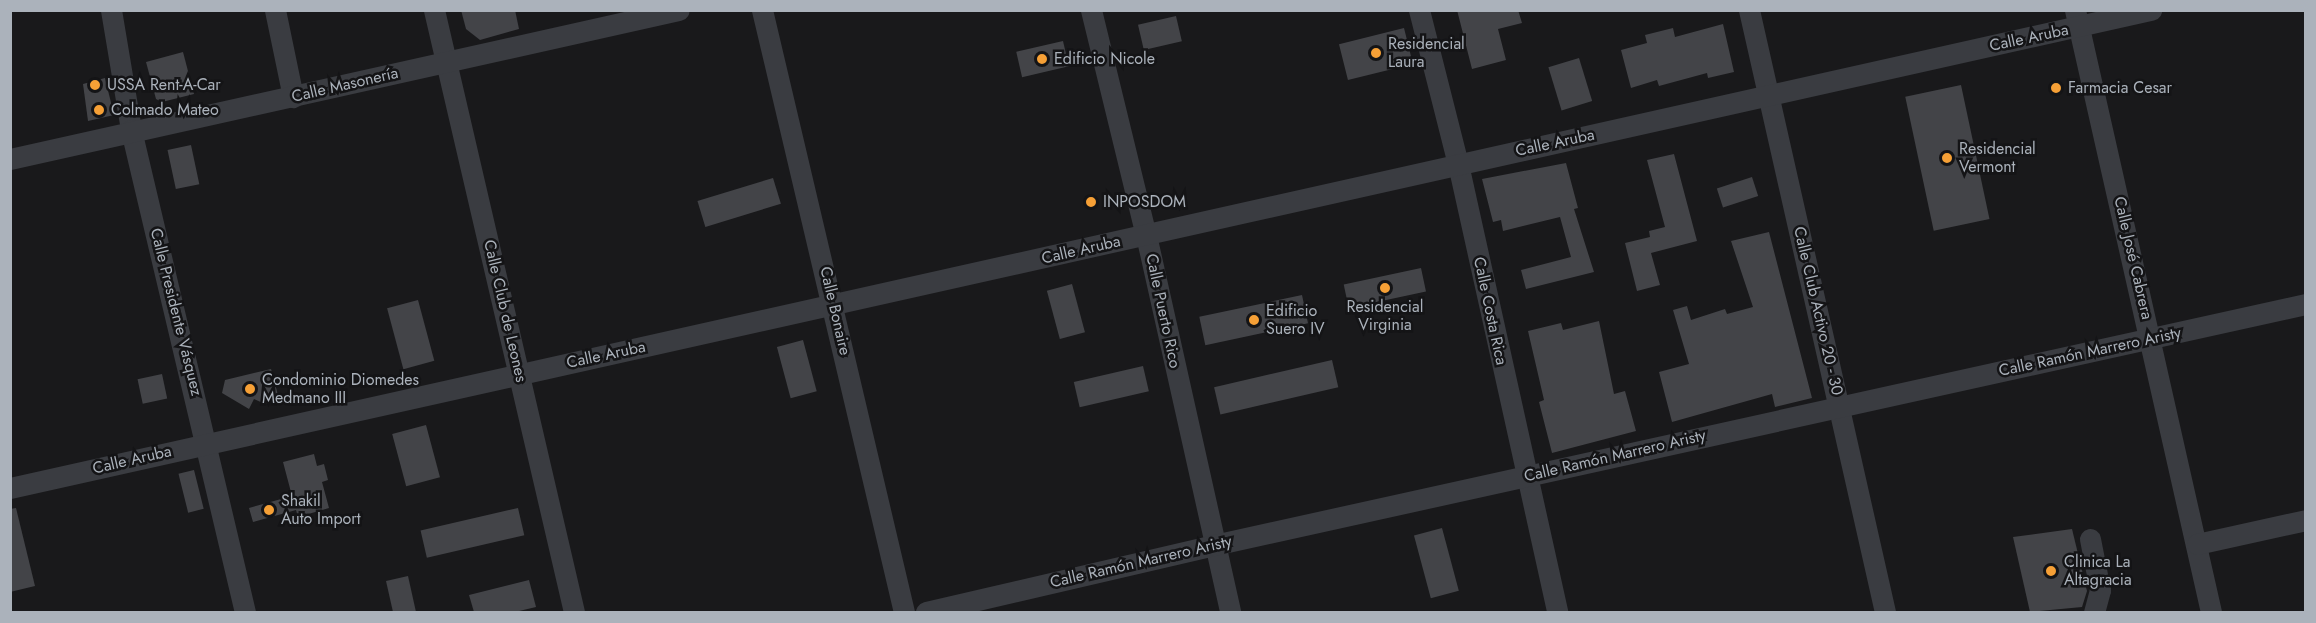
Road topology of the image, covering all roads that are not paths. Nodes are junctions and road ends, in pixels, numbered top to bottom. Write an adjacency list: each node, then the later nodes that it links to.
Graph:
1 (111, 10): 14 (street, Calle Presidente Vásquez)
2 (275, 10): 13 (street)
3 (434, 10): 11 (street, Calle Club de Leones)
4 (679, 10): 11 (street, Calle Masonería)
5 (762, 10): 19 (street, Calle Bonaire)
6 (1091, 10): 17 (street, Calle Puerto Rico)
7 (1419, 10): 16 (street, Calle Costa Rica)
8 (1749, 10): 12 (street, Calle Club Activo 20 - 30)
9 (2151, 10): 10 (street, Calle Aruba)
10 (2077, 19): 12 (street, Calle Aruba); 20 (street, Calle José Cabrera)
11 (445, 62): 13 (street, Calle Masonería); 21 (street, Calle Club de Leones)
12 (1770, 96): 16 (street, Calle Aruba); 22 (street, Calle Club Activo 20 - 30)
13 (293, 97): 14 (street, Calle Masonería)
14 (131, 130): 15 (street, Calle Masonería); 23 (street, Calle Presidente Vásquez)
15 (10, 159)
16 (1458, 164): 17 (street, Calle Aruba); 24 (street, Calle Costa Rica)
17 (1146, 235): 19 (street, Calle Aruba); 29 (street, Calle Puerto Rico)
18 (2306, 304): 20 (street, Calle Ramón Marrero Aristy)
19 (834, 306): 21 (street, Calle Aruba); 32 (street, Calle Bonaire)
20 (2152, 339): 22 (street, Calle Ramón Marrero Aristy); 28 (street, Calle José Cabrera)
21 (520, 374): 23 (street, Calle Aruba); 31 (street, Calle Club de Leones)
22 (1839, 406): 24 (street, Calle Ramón Marrero Aristy); 36 (street, Calle Club Activo 20 - 30)
23 (208, 442): 25 (street, Calle Aruba); 30 (street, Calle Presidente Vásquez)
24 (1527, 475): 29 (street, Calle Ramón Marrero Aristy); 35 (street, Calle Costa Rica)
25 (10, 488)
26 (2306, 520): 28 (street)
27 (2090, 538): 37 (street)
28 (2197, 544): 38 (street, Calle José Cabrera)
29 (1214, 545): 33 (street, Calle Ramón Marrero Aristy); 34 (street, Calle Puerto Rico)
30 (245, 612)
31 (574, 612)
32 (904, 612)
33 (926, 612)
34 (1230, 612)
35 (1557, 612)
36 (1885, 612)
37 (2094, 612)
38 (2211, 612)

